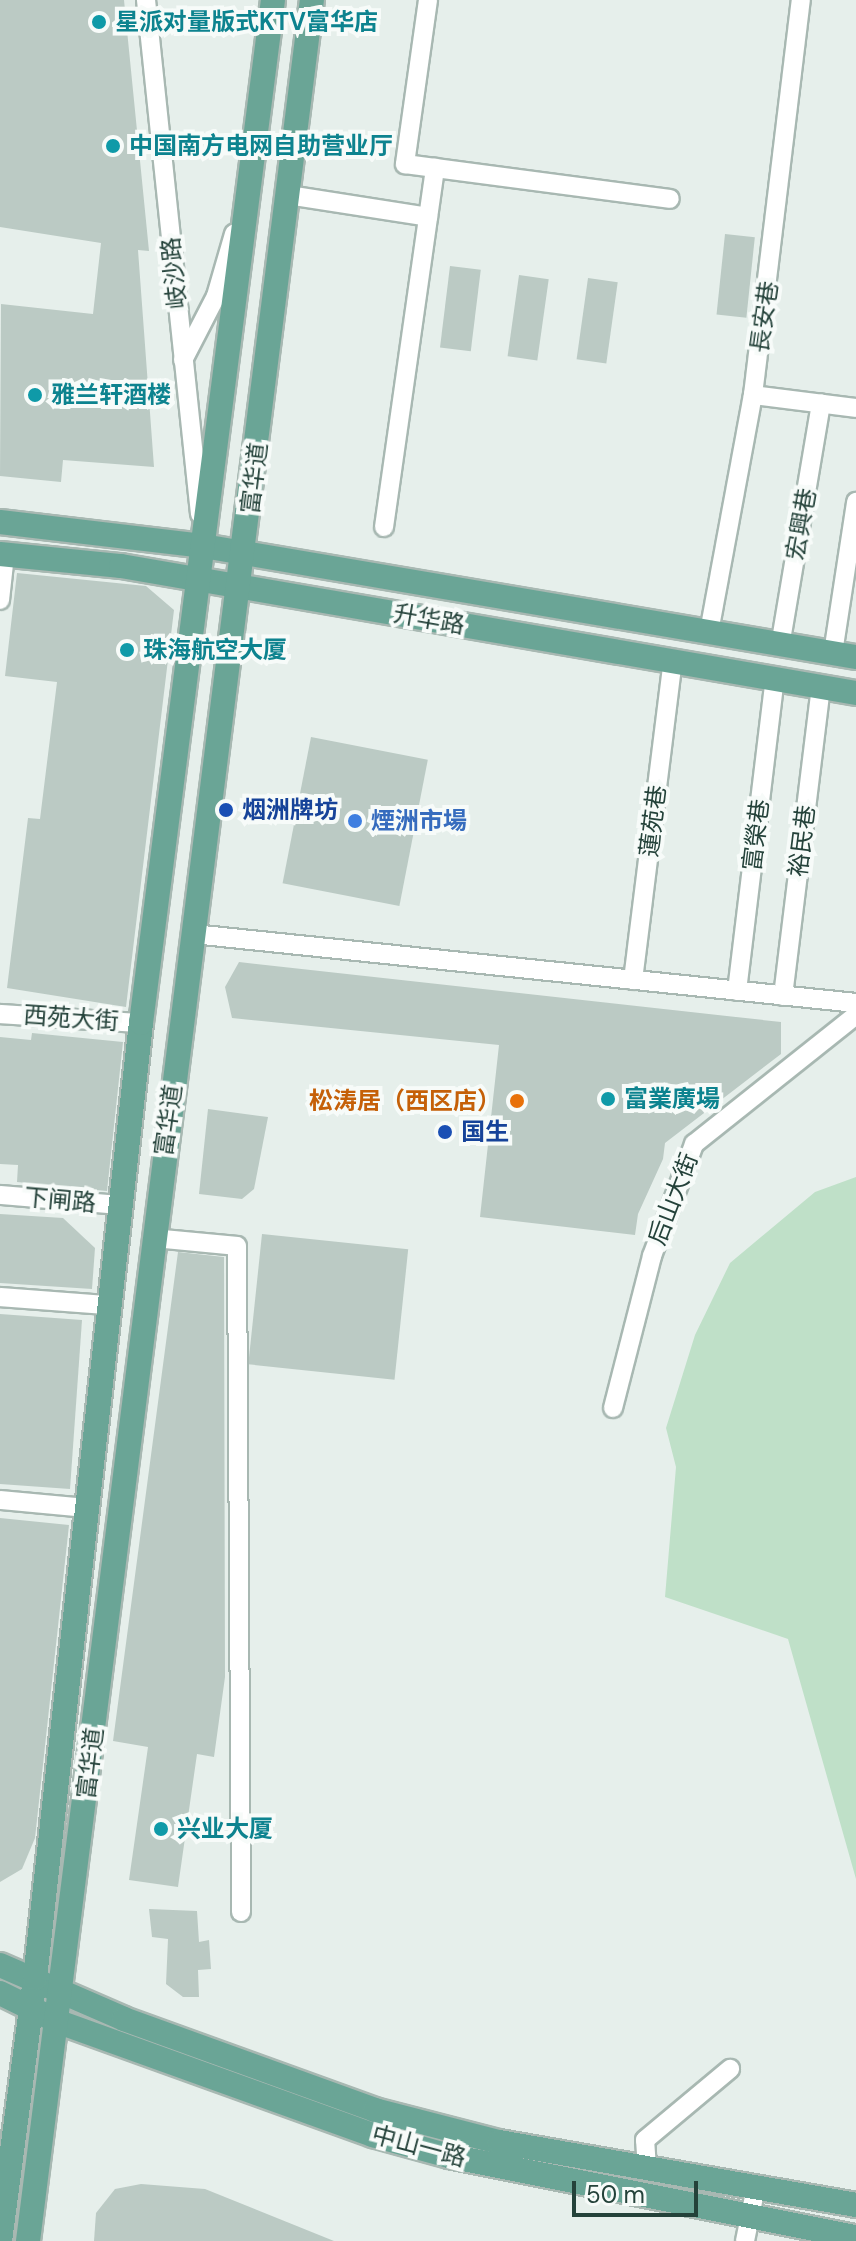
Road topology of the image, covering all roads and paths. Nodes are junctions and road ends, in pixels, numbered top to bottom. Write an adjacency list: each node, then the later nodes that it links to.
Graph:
1 (146, 0): 13 (street, 岐沙路)
2 (273, 0): 7 (main road, 富华道)
3 (312, 0): 8 (main road, 富华道)
4 (428, 0): 6 (street)
5 (801, 0): 14 (street, 長安巷)
6 (435, 168): 9 (street); 10 (street)
7 (250, 181): 11 (main road, 富华道); 13 (street)
8 (288, 195): 10 (street); 12 (main road, 富华道)
9 (670, 199)
10 (428, 217): 19 (street)
11 (234, 304): 12 (main road); 20 (main road, 富华道)
12 (274, 310): 21 (main road, 富华道)
13 (183, 360): 20 (street, 岐沙路)
14 (753, 395): 15 (street); 26 (street, 長安巷)
15 (821, 403): 16 (street); 27 (street, 宏興巷)
16 (856, 408)
17 (856, 502): 28 (street)
18 (0, 522): 20 (main road, 升华路)
19 (384, 527)
20 (203, 546): 21 (main road, 升华路); 23 (main road, 富华道)
21 (245, 553): 24 (main road, 富华道); 26 (main road, 升华路)
22 (2, 555): 23 (main road, 升华路); 25 (street)
23 (199, 579): 24 (main road, 升华路); 40 (main road, 富华道)
24 (240, 586): 29 (main road, 升华路); 33 (main road, 富华道)
25 (0, 600)
26 (709, 632): 27 (main road, 升华路)
27 (780, 646): 28 (main road, 升华路)
28 (844, 655)
29 (673, 661): 30 (main road, 升华路); 34 (street, 蓮苑巷)
30 (775, 679): 31 (main road, 升华路); 35 (street, 富榮巷)
31 (821, 687): 32 (main road, 升华路); 36 (street, 裕民巷)
32 (856, 693)
33 (193, 934): 34 (street); 43 (main road, 富华道)
34 (633, 980): 35 (street)
35 (737, 991): 36 (street)
36 (783, 996): 37 (street)
37 (856, 1003)
38 (0, 1014): 40 (street, 西苑大街)
39 (856, 1015): 46 (street, 后山大街)
40 (141, 1023): 42 (main road, 富华道)
41 (0, 1195): 42 (street, 下闸路)
42 (120, 1205): 45 (main road, 富华道)
43 (153, 1238): 49 (street); 52 (main road, 富华道)
44 (0, 1297): 45 (street)
45 (107, 1305): 48 (main road, 富华道)
46 (613, 1408)
47 (0, 1500): 48 (street)
48 (86, 1508): 51 (main road, 富华道)
49 (241, 1912)
50 (0, 1965): 51 (main road, 中山一路)
51 (35, 1978): 52 (main road, 中山一路); 54 (main road, 富华道)
52 (63, 1990): 55 (main road, 富华道); 57 (main road, 中山一路)
53 (0, 1993): 54 (main road, 中山一路)
54 (30, 2006): 55 (main road, 中山一路); 62 (main road, 富华道)
55 (59, 2022): 60 (main road, 中山一路); 63 (main road, 富华道)
56 (730, 2069): 57 (street)
57 (647, 2168): 58 (main road, 中山一路)
58 (756, 2187): 59 (main road, 中山一路); 60 (street)
59 (856, 2205)
60 (751, 2212): 61 (main road, 中山一路); 64 (street)
61 (856, 2237)
62 (0, 2241)
63 (28, 2241)
64 (745, 2241)

